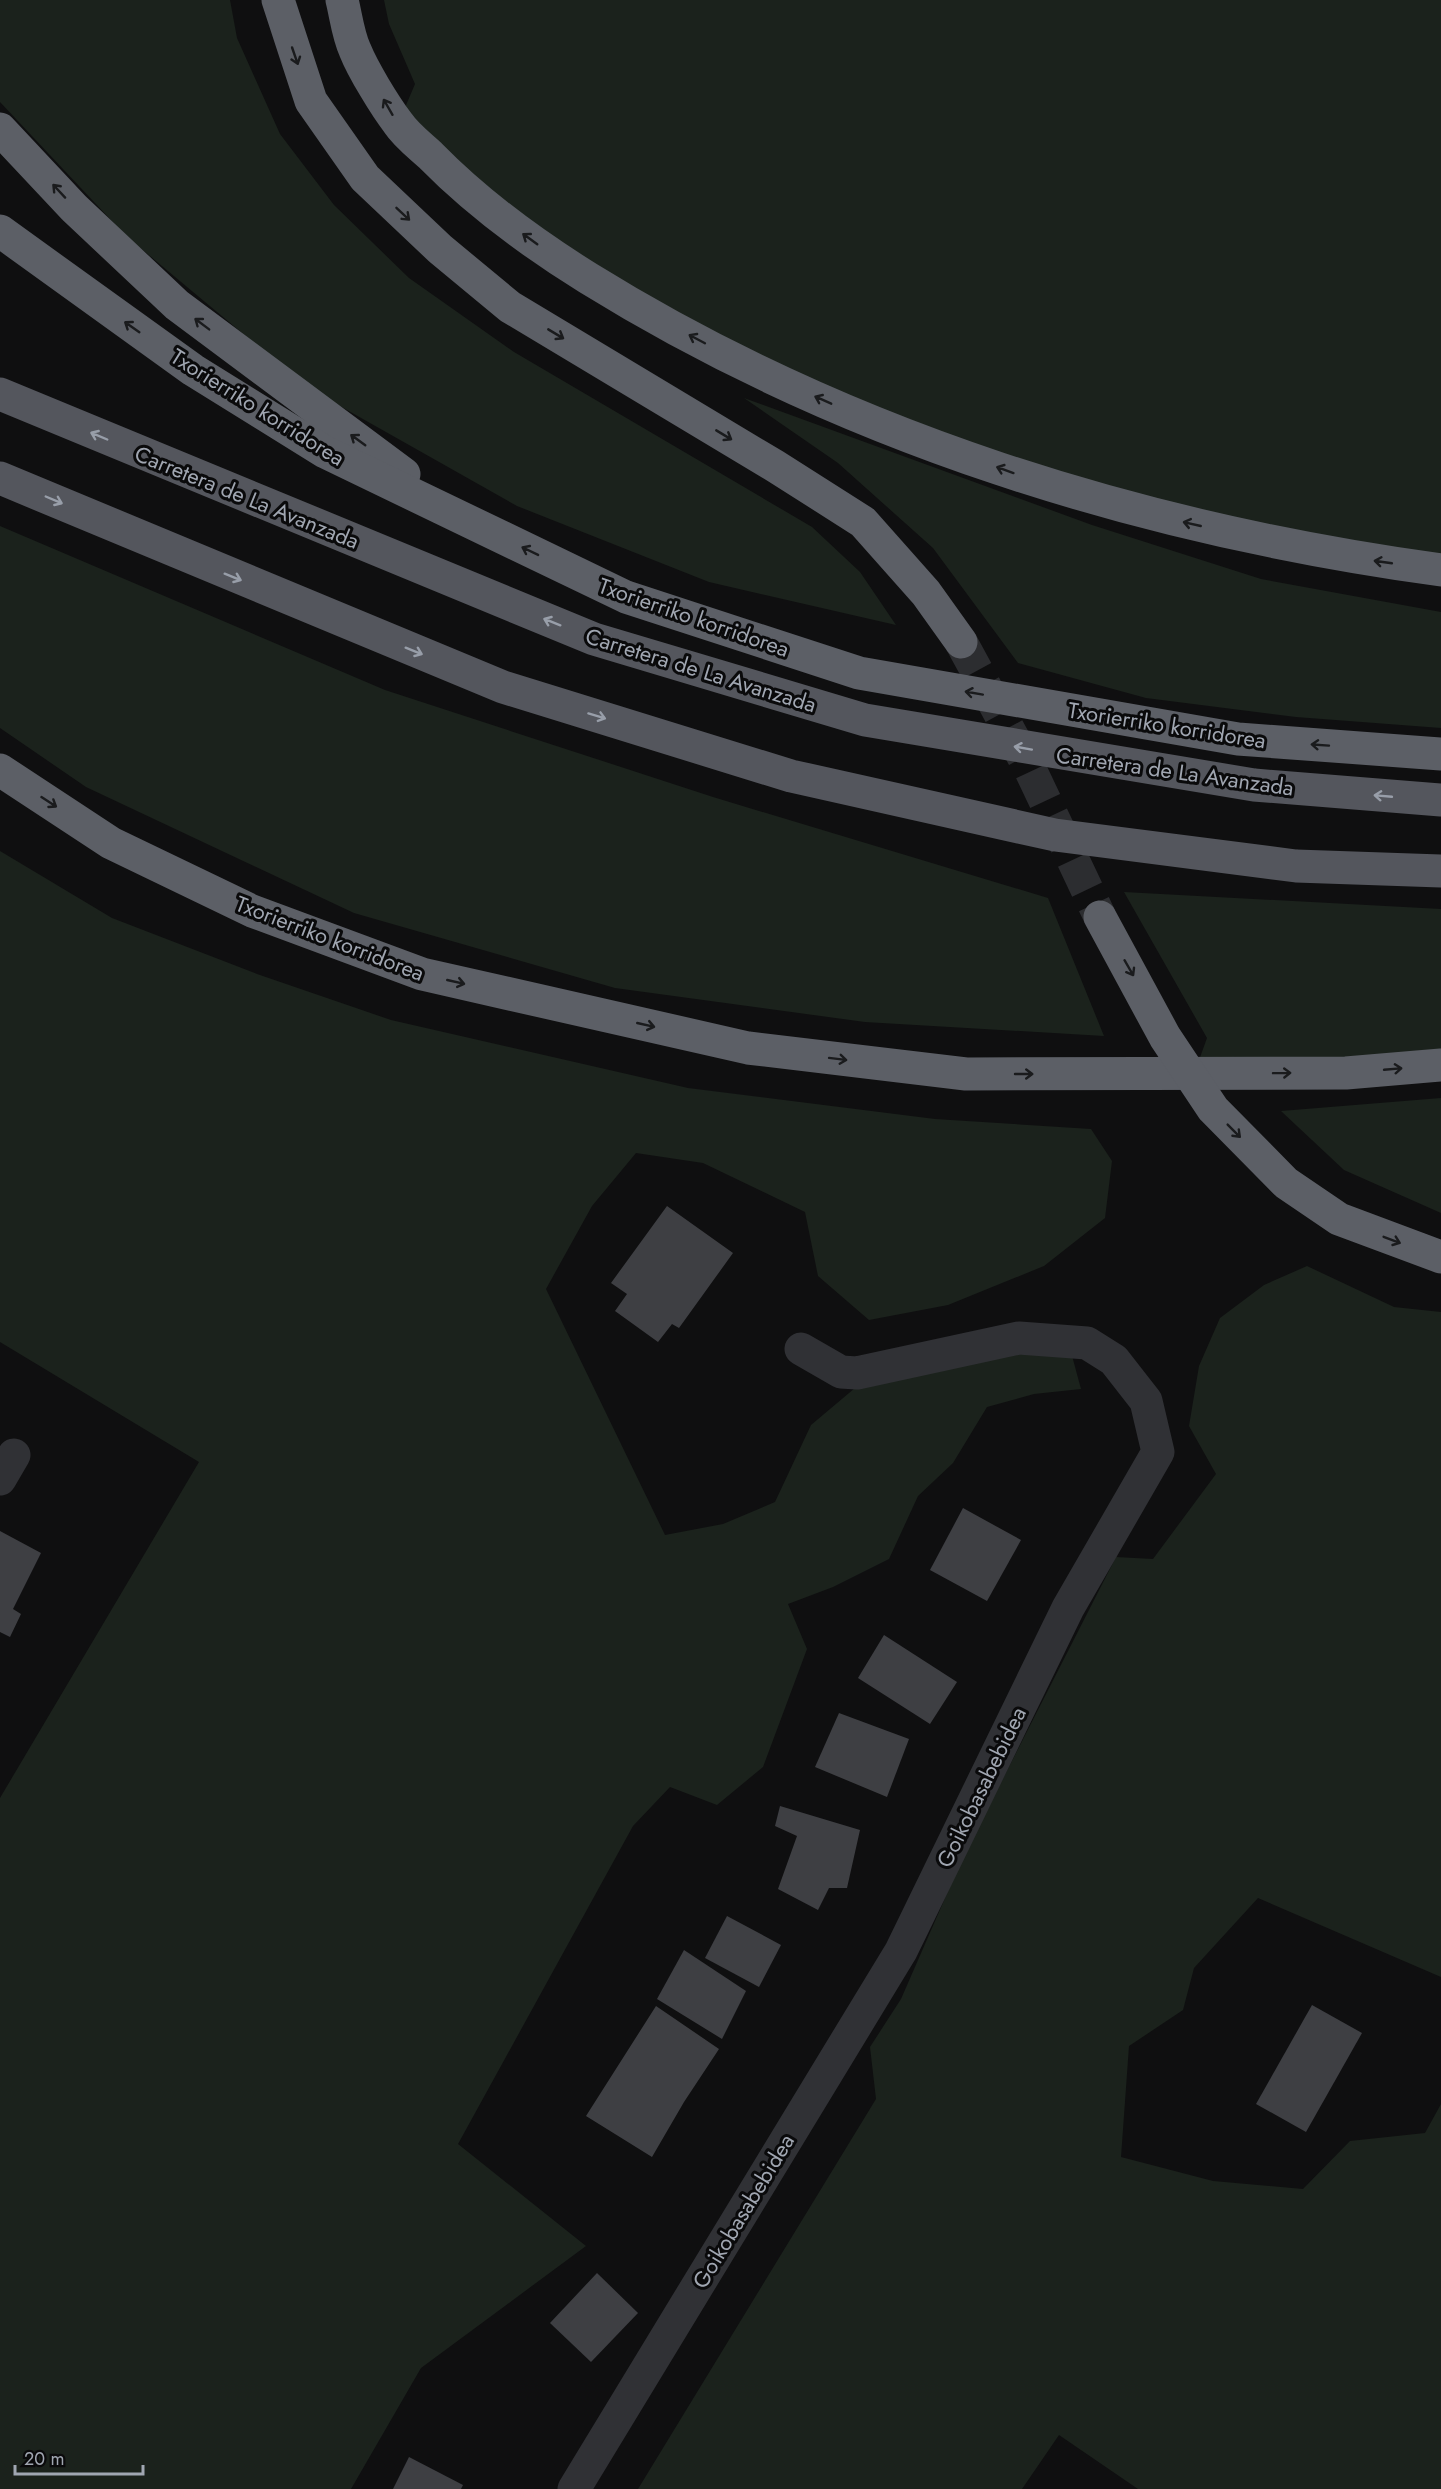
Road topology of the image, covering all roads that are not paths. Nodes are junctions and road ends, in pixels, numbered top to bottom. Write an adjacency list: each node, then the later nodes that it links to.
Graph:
1 (278, 0): 9 (highway, one-way to 9)
2 (342, 0): 8 (highway, one-way to 2)
3 (0, 129): 7 (highway, one-way to 3)
4 (0, 231): 7 (highway, Txorierriko korridorea, one-way to 4)
5 (0, 394): 12 (highway, Carretera de La Avanzada, one-way to 5)
6 (0, 478): 13 (highway, one-way to 13)
7 (473, 524): 10 (highway, Txorierriko korridorea, one-way to 7)
8 (1441, 570)
9 (962, 642)
10 (1441, 754)
11 (0, 770): 15 (highway, Txorierriko korridorea, one-way to 15)
12 (1441, 800)
13 (1441, 871)
14 (1100, 917): 16 (highway, one-way to 16)
15 (1441, 1065)
16 (1441, 1257)
17 (801, 1349): 18 (street, Goikobasabebidea)
18 (574, 2489)

